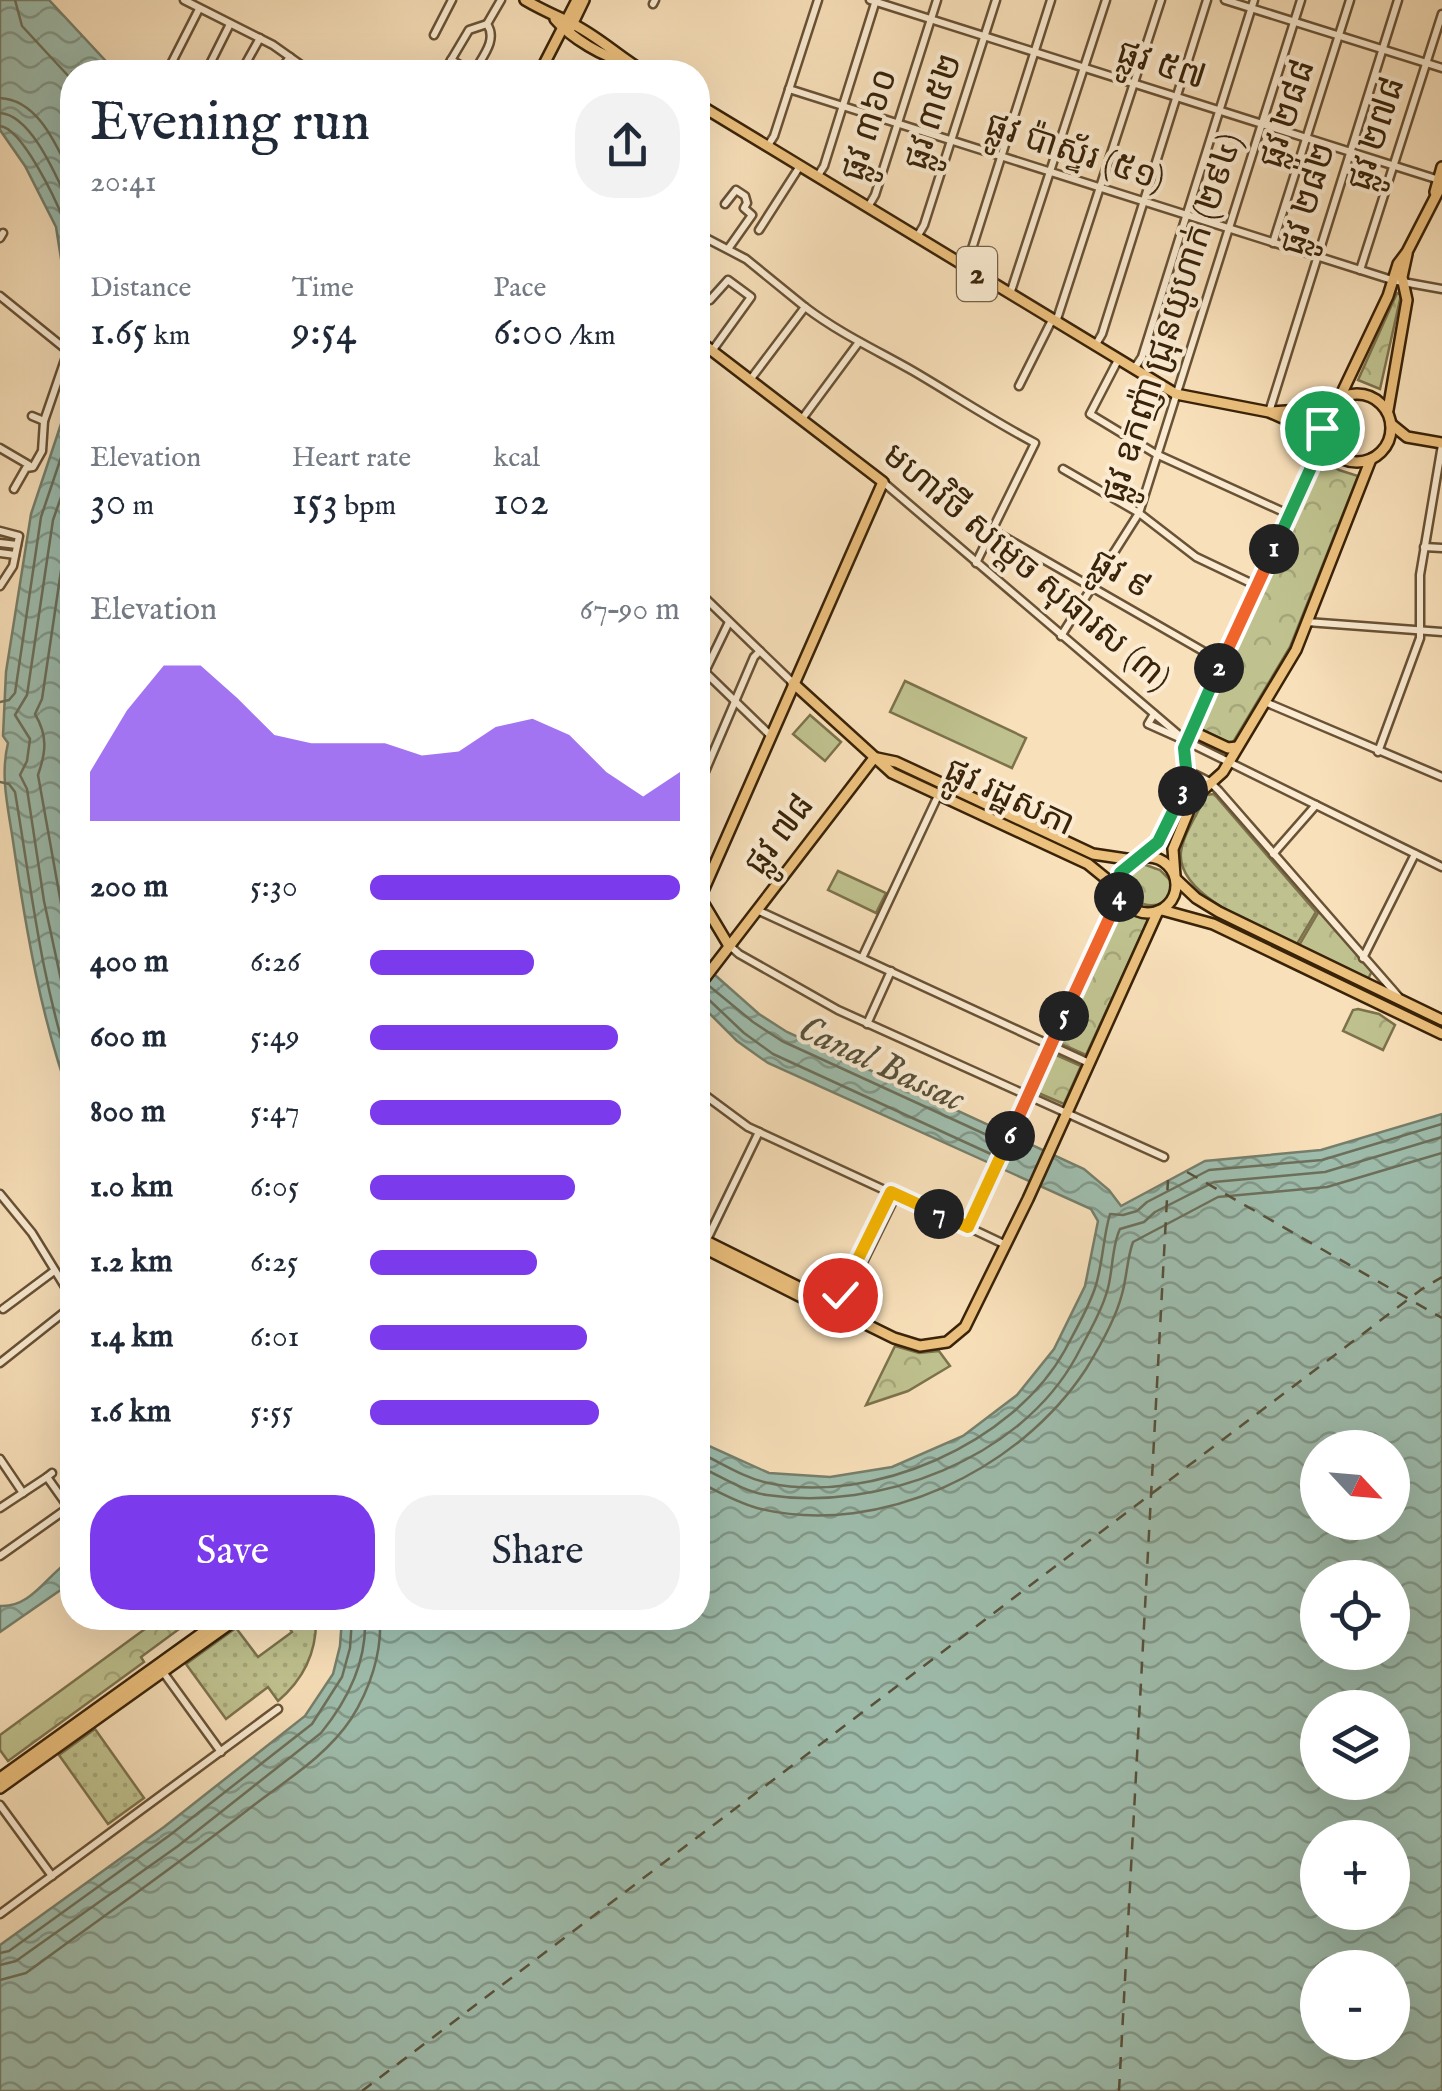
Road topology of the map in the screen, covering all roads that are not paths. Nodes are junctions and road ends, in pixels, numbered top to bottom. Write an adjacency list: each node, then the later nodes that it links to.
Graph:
1 (184, 0): 19 (street)
2 (452, 0): 26 (street)
3 (501, 0): 24 (street)
4 (525, 0): 25 (main road)
5 (581, 0): 25 (main road)
6 (818, 0): 46 (street)
7 (937, 0): 21 (street, ផ្លូវ ៣៦០)
8 (996, 0): 27 (street, ផ្លូវ ៣៥២)
9 (1051, 0): 31 (street)
10 (1106, 0): 43 (street)
11 (1161, 0): 45 (street)
12 (1207, 0): 47 (street)
13 (1224, 0): 18 (street)
14 (1300, 0): 22 (street, ផ្លូវ ឧកញ៉ា ជ្រុនយូហាក់ (២៩៤))
15 (1350, 0): 28 (street, ផ្លូវ ២៨៨)
16 (1398, 0): 30 (street, ផ្លូវ ២៨២)
17 (874, 1): 21 (street, ផ្លូវ ៥៧); 48 (street)
18 (1253, 4): 22 (street); 49 (street)
19 (199, 9): 23 (street); 33 (street)
20 (1442, 14): 42 (street, ផ្លូវ ២៧៨)
21 (931, 19): 27 (street, ផ្លូវ ៥៧); 51 (street, ផ្លូវ ៣៦០)
22 (1294, 22): 28 (street); 52 (street, ផ្លូវ ឧកញ៉ា ជ្រុនយូហាក់ (២៩៤))
23 (230, 24): 29 (street); 34 (street)
24 (487, 24): 38 (street); 39 (street)
25 (568, 26): 40 (main road); 41 (main road)
26 (434, 35)
27 (984, 36): 31 (street, ផ្លូវ ៥៧); 54 (street, ផ្លូវ ៣៥២)
28 (1339, 36): 30 (street); 53 (street, ផ្លូវ ២៨៨)
29 (260, 38): 32 (street); 35 (street)
30 (1382, 49): 42 (street); 56 (street, ផ្លូវ ២៨២)
31 (1034, 52): 43 (street, ផ្លូវ ៥៧); 57 (street)
32 (290, 57): 36 (street); 37 (street)
33 (174, 60)
34 (212, 60)
35 (248, 60)
36 (288, 60)
37 (294, 60)
38 (451, 60)
39 (480, 60)
40 (547, 60)
41 (626, 60)
42 (1426, 63): 44 (street); 59 (street, ផ្លូវ ២៧៨)
43 (1084, 68): 45 (street, ផ្លូវ ៥៧); 61 (street)
44 (1442, 68)
45 (1134, 84): 47 (street, ផ្លូវ ៥៧); 63 (street)
46 (789, 89): 48 (street, ផ្លូវ ប៉ាស្ទ័រ (៥១)); 55 (street)
47 (1177, 97): 49 (street, ផ្លូវ ៥៧); 65 (street)
48 (842, 106): 51 (street, ផ្លូវ ប៉ាស្ទ័រ (៥១)); 62 (street)
49 (1220, 110): 52 (street, ផ្លូវ ៥៧); 68 (street)
50 (710, 111): 55 (main road, 2)
51 (898, 124): 54 (street, ផ្លូវ ប៉ាស្ទ័រ (៥១)); 67 (street, ផ្លូវ ៣៦០)
52 (1262, 124): 53 (street, ផ្លូវ ៥៧); 69 (street, ផ្លូវ ឧកញ៉ា ជ្រុនយូហាក់ (២៩៤))
53 (1306, 138): 56 (street, ផ្លូវ ៥៧); 73 (street, ផ្លូវ ២៨៨)
54 (951, 140): 57 (street, ផ្លូវ ប៉ាស្ទ័រ (៥១)); 71 (street, ផ្លូវ ៣៥២)
55 (767, 147): 58 (main road, 2)
56 (1350, 152): 59 (street, ផ្លូវ ៥៧); 75 (street, ផ្លូវ ២៨២)
57 (1002, 156): 61 (street, ផ្លូវ ប៉ាស្ទ័រ (៥១)); 76 (street)
58 (800, 166): 62 (main road, 2); 70 (street)
59 (1394, 166): 64 (street, ផ្លូវ ៥៧); 77 (street, ផ្លូវ ២៧៨)
60 (1442, 167): 64 (main road)
61 (1051, 172): 63 (street, ផ្លូវ ប៉ាស្ទ័រ (៥១)); 80 (street)
62 (817, 177): 67 (main road, 2)
63 (1101, 188): 65 (street, ផ្លូវ ប៉ាស្ទ័រ (៥១)); 84 (street)
64 (1438, 191): 78 (main road)
65 (1144, 202): 68 (street, ផ្លូវ ប៉ាស្ទ័រ (៥១)); 87 (street)
66 (726, 204): 74 (street)
67 (868, 208): 71 (main road, 2)
68 (1187, 215): 69 (street, ផ្លូវ ប៉ាស្ទ័រ (៥១)); 90 (street)
69 (1229, 228): 73 (street, ផ្លូវ ប៉ាស្ទ័រ (៥១)); 94 (street, ផ្លូវ ឧកញ៉ា ជ្រុនយូហាក់ (២៩៤))
70 (759, 230)
71 (917, 238): 76 (main road, 2)
72 (710, 240): 74 (street)
73 (1273, 243): 75 (street, ផ្លូវ ប៉ាស្ទ័រ (៥១))
74 (728, 250): 83 (street)
75 (1317, 256): 77 (street, ផ្លូវ ប៉ាស្ទ័រ (៥១)); 96 (street, ផ្លូវ ២៨២)
76 (964, 266): 80 (main road, 2)
77 (1360, 270): 78 (street, ផ្លូវ ប៉ាស្ទ័រ (៥១))
78 (1398, 281): 79 (street, ផ្លូវ ប៉ាស្ទ័រ (៥១)); 95 (main road); 97 (main road)
79 (1442, 289)
80 (1010, 294): 84 (main road, 2)
81 (0, 296): 86 (street)
82 (710, 300): 88 (street)
83 (805, 307): 85 (street); 92 (street)
84 (1054, 321): 87 (main road, 2); 93 (street)
85 (858, 342): 100 (street); 115 (street)
86 (60, 345)
87 (1095, 346): 89 (main road, 2)
88 (712, 352): 92 (main road, មហាវិថី សម្តេច សុធារស (៣))
89 (1118, 360): 90 (main road, 2); 107 (street)
90 (1134, 369): 94 (main road, 2)
91 (60, 374): 99 (street)
92 (749, 380): 100 (main road, មហាវិថី សម្តេច សុធារស (៣))
93 (1019, 386)
94 (1176, 394): 96 (main road, 2); 107 (street, ផ្លូវ ឧកញ៉ា ជ្រុនយូហាក់ (២៩៤))
95 (1336, 400): 96 (main road, 2); 97 (main road, 2); 103 (main road)
96 (1269, 412): 103 (main road, 2)
97 (1388, 413): 101 (main road)
98 (32, 416): 99 (street)
99 (44, 420): 109 (street)
100 (802, 420): 111 (main road, មហាវិថី សម្តេច សុធារស (៣))
101 (1391, 424): 102 (main road); 104 (main road)
102 (1407, 437): 104 (main road); 105 (main road)
103 (1323, 438): 108 (main road, 2); 114 (main road)
104 (1388, 443): 108 (main road)
105 (1442, 444): 119 (street)
106 (0, 448): 109 (street)
107 (1156, 454): 113 (street, ផ្លូវ ឧកញ៉ា ជ្រុនយូហាក់ (២៩៤)); 114 (street)
108 (1371, 459): 129 (main road)
109 (30, 465): 112 (street)
110 (1062, 469): 113 (street)
111 (883, 482): 123 (street, មហាវិថី សម្តេច សុធារស (៣)); 137 (main road)
112 (14, 489)
113 (1139, 513): 125 (street); 126 (street, ផ្លូវ ឧកញ៉ា ជ្រុនយូហាក់ (២៩៤))
114 (1290, 514): 125 (main road)
115 (994, 531): 123 (street); 126 (street, ផ្លូវ ៩)
116 (0, 532): 118 (street)
117 (0, 543): 118 (street)
118 (17, 545): 122 (street)
119 (1424, 547): 120 (street); 130 (street)
120 (1442, 548)
121 (0, 553): 122 (street)
122 (15, 555): 124 (street)
123 (976, 563): 132 (street, មហាវិថី សម្តេច សុធារស (៣))
124 (0, 586)
125 (1257, 586): 135 (main road)
126 (1094, 588): 132 (street, ផ្លូវ ឧកញ៉ា ជ្រុនយូហាក់ (២៩៤)); 135 (street, ផ្លូវ ៩)
127 (710, 603): 128 (street)
128 (730, 622): 133 (street); 134 (street)
129 (1307, 622): 130 (street); 139 (main road)
130 (1420, 631): 131 (street); 145 (street)
131 (1442, 632)
132 (1061, 636): 140 (street, មហាវិថី សម្តេច សុធារស (៣))
133 (760, 652): 137 (street); 138 (street)
134 (710, 660)
135 (1222, 662): 141 (main road)
136 (710, 677): 138 (street)
137 (793, 684): 142 (main road); 146 (main road, ផ្លូវ រដ្ឋសភា)
138 (735, 701): 142 (street); 147 (street)
139 (1265, 702): 144 (main road); 145 (street)
140 (1154, 714): 143 (street, មហាវិថី សម្តេច សុធារស (៣)); 143 (street)
141 (1193, 725): 143 (main road); 144 (main road)
142 (770, 735): 159 (main road)
143 (1186, 742): 148 (street, មហាវិថី សម្តេច សុធារស (៣)); 149 (main road)
144 (1236, 747): 148 (main road)
145 (1378, 752): 150 (street)
146 (874, 758): 152 (main road, ផ្លូវ រដ្ឋសភា); 153 (main road, ផ្លូវ រដ្ឋសភា); 162 (main road, ផ្លូវ ៧៨)
147 (710, 760)
148 (1228, 762): 151 (main road); 154 (street, មហាវិថី សម្តេច សុធារស (៣))
149 (1186, 770): 151 (street); 157 (main road)
150 (1442, 777)
151 (1210, 782): 155 (street); 160 (main road)
152 (943, 785): 153 (street); 157 (main road, ផ្លូវ រដ្ឋសភា)
153 (938, 796): 161 (main road, ផ្លូវ រដ្ឋសភា); 168 (street)
154 (1316, 805): 155 (street); 156 (street, មហាវិថី សម្តេច សុធារស (៣))
155 (1273, 854): 169 (street)
156 (1415, 854): 158 (street, មហាវិថី សម្តេច សុធារស (៣)); 169 (street)
157 (1135, 859): 160 (main road); 161 (main road)
158 (1442, 867)
159 (710, 875)
160 (1176, 878): 163 (main road); 166 (main road)
161 (1120, 891): 163 (main road); 180 (main road)
162 (758, 910): 165 (main road, ផ្លូវ ៧៨); 168 (street)
163 (1160, 911): 170 (main road); 181 (main road)
164 (710, 913): 165 (main road)
165 (730, 946): 167 (main road, ផ្លូវ ៧៨); 178 (street)
166 (1300, 951): 170 (main road); 175 (main road)
167 (719, 957): 171 (main road); 172 (main road)
168 (862, 958): 174 (street)
169 (1364, 958): 173 (street)
170 (1294, 963): 179 (main road)
171 (710, 966)
172 (710, 970)
173 (1374, 970): 175 (street); 176 (street)
174 (891, 972): 178 (street); 180 (street)
175 (1366, 983): 176 (main road)
176 (1402, 1000): 177 (main road)
177 (1442, 1020)
178 (867, 1024): 182 (street)
179 (1442, 1034)
180 (1051, 1045): 181 (street); 182 (main road)
181 (1089, 1063): 184 (main road)
182 (1028, 1096): 184 (street); 190 (main road)
183 (710, 1099): 185 (street)
184 (1066, 1113): 186 (street); 191 (main road)
185 (758, 1132): 188 (street); 189 (street)
186 (1164, 1156)
187 (0, 1194): 193 (street)
188 (894, 1194): 190 (main road); 195 (main road)
189 (710, 1226)
190 (968, 1227): 191 (street)
191 (1006, 1245): 195 (main road)
192 (710, 1250): 195 (main road)
193 (54, 1271): 194 (street); 196 (street)
194 (60, 1281)
195 (837, 1306)
196 (3, 1309)
197 (60, 1312): 198 (street)
198 (0, 1363)
199 (0, 1460): 201 (street)
200 (60, 1490): 201 (street)
201 (23, 1493): 202 (street)
202 (0, 1508)
203 (60, 1515): 204 (street)
204 (0, 1556)
205 (207, 1630): 210 (main road)
206 (221, 1630): 207 (main road)
207 (163, 1671): 209 (street); 211 (main road)
208 (278, 1708): 209 (street)
209 (221, 1752): 213 (street)
210 (0, 1778)
211 (0, 1788)
212 (0, 1806): 213 (street)
213 (52, 1876): 214 (street)
214 (0, 1914)

